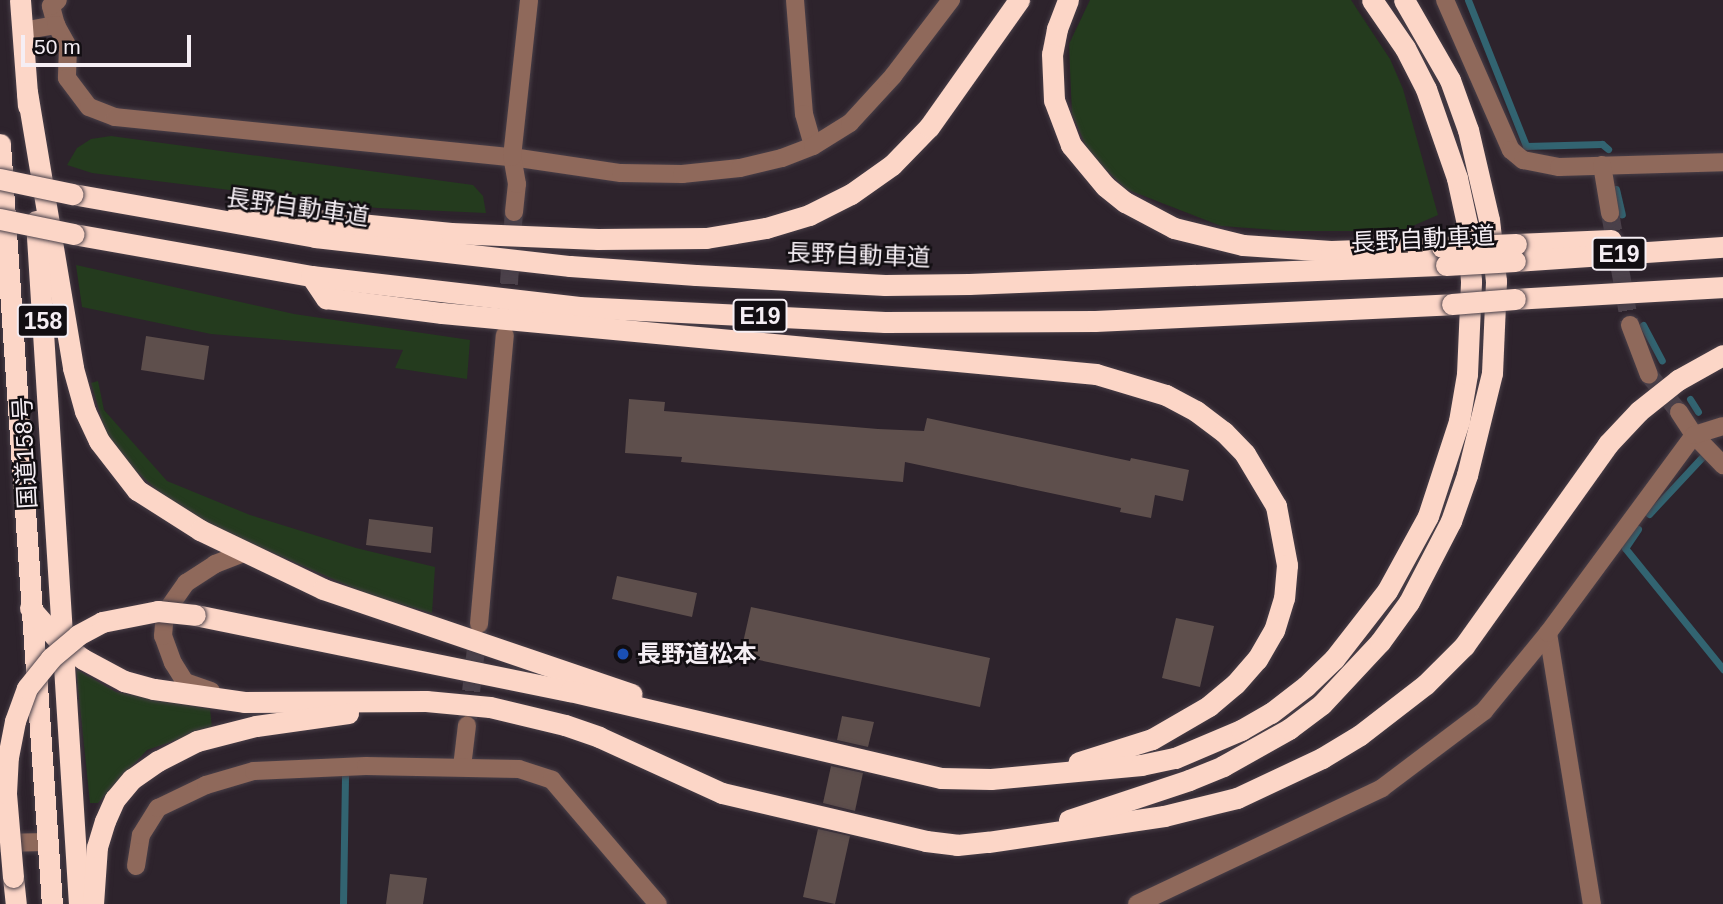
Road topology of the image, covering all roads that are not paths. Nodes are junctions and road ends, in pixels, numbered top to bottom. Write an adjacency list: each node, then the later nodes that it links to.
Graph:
1 (20, 0): 12 (highway, 国道158号 / 158)
2 (58, 0): 11 (street)
3 (529, 0): 16 (street)
4 (795, 0): 15 (street)
5 (951, 0): 15 (street)
6 (1019, 0): 20 (highway)
7 (1068, 0): 27 (highway)
8 (1372, 0): 49 (highway)
9 (1404, 0): 50 (highway)
10 (1445, 0): 18 (street)
11 (56, 25): 12 (street); 16 (street)
12 (22, 31): 13 (highway, 国道158号 / 158)
13 (27, 92): 39 (highway); 43 (highway, 国道158号 / 158)
14 (0, 144): 30 (highway, 国道158号 / 158)
15 (813, 146): 16 (street)
16 (512, 157): 21 (street)
17 (1723, 162): 18 (street)
18 (1602, 165): 22 (street)
19 (0, 179): 20 (highway, 長野自動車道 / E19, bridge)
20 (72, 194): 27 (highway, 長野自動車道 / E19)
21 (514, 212)
22 (1610, 214)
23 (0, 219): 28 (highway, E19, bridge)
24 (1723, 236): 26 (highway)
25 (1723, 247): 26 (highway, 長野自動車道 / E19)
26 (1515, 252): 27 (highway, 長野自動車道 / E19, bridge)
27 (1444, 256)
28 (311, 276): 29 (highway, E19, bridge); 49 (highway)
29 (1723, 287)
30 (5, 311): 40 (highway, 国道158号 / 158)
31 (1630, 326): 34 (street)
32 (505, 335): 41 (street)
33 (1723, 355): 50 (highway)
34 (1649, 375)
35 (1679, 412): 37 (street)
36 (1723, 426): 37 (street)
37 (1693, 435): 38 (street); 42 (street)
38 (1723, 466)
39 (244, 553): 45 (street); 47 (highway)
40 (30, 608): 43 (highway); 51 (highway, 国道158号 / 158)
41 (479, 624)
42 (1548, 633): 59 (street); 60 (street)
43 (61, 643): 45 (highway); 56 (highway, 国道158号 / 158)
44 (426, 701): 45 (highway); 50 (highway); 57 (highway)
45 (244, 702)
46 (467, 725): 48 (street)
47 (737, 730): 49 (highway); 54 (highway, bridge)
48 (462, 767): 53 (street); 58 (street)
49 (991, 779)
50 (1018, 837)
51 (47, 842): 52 (street); 55 (highway, 国道158号 / 158)
52 (0, 843)
53 (136, 866)
54 (16, 904)
55 (52, 904)
56 (79, 904)
57 (93, 904)
58 (658, 904)
59 (1137, 904)
60 (1592, 904)

